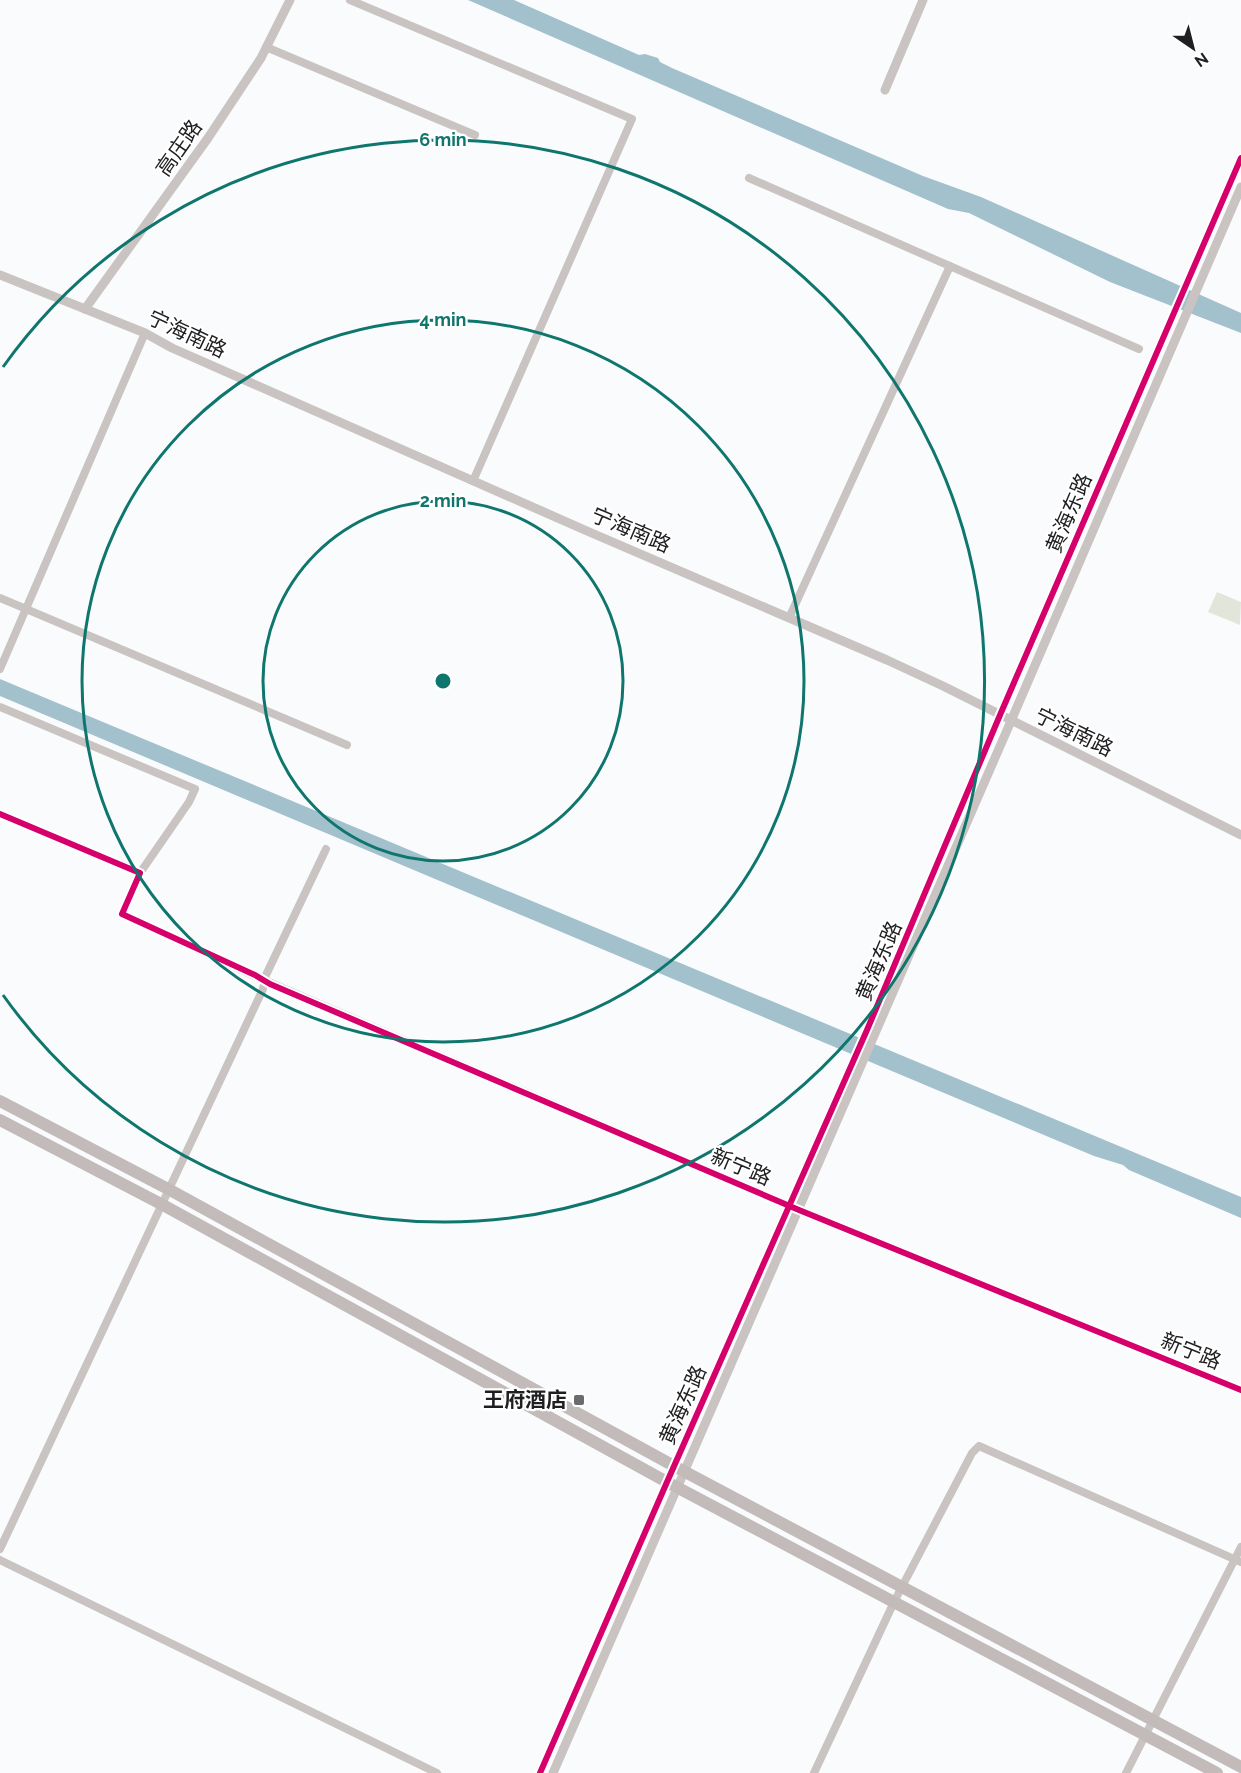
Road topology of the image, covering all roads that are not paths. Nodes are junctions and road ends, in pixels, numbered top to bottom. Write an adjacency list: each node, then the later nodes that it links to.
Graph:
1 (290, 0): 4 (street, 高庄路)
2 (350, 0): 15 (street)
3 (922, 0): 5 (street)
4 (267, 47): 6 (street); 12 (street, 高庄路)
5 (885, 90)
6 (475, 135)
7 (1241, 158): 21 (street, 黄海东路)
8 (749, 178): 10 (street)
9 (1241, 188): 22 (street, 黄海东路)
10 (950, 266): 14 (street); 18 (street)
11 (0, 275): 12 (street, 宁海南路)
12 (85, 309): 13 (street, 宁海南路)
13 (145, 333): 15 (street, 宁海南路); 17 (street)
14 (1139, 349)
15 (473, 480): 18 (street, 宁海南路)
16 (0, 598): 17 (street)
17 (26, 609): 19 (street); 23 (street)
18 (789, 618): 21 (street, 宁海南路)
19 (0, 669)
20 (0, 707): 27 (street)
21 (1000, 715): 22 (street, 宁海南路); 29 (street, 黄海东路)
22 (1011, 721): 25 (street, 宁海南路); 29 (street, 黄海东路)
23 (347, 745)
24 (0, 814): 27 (street)
25 (1241, 835)
26 (326, 849): 28 (street)
27 (140, 873): 28 (street)
28 (265, 981): 32 (street); 34 (street, 新宁路)
29 (871, 1032): 34 (street, 黄海东路)
30 (0, 1101): 32 (main road)
31 (0, 1120): 33 (main road)
32 (170, 1190): 33 (street); 36 (main road)
33 (163, 1205): 37 (main road); 39 (street)
34 (795, 1208): 35 (street, 新宁路); 36 (street, 黄海东路)
35 (1241, 1390)
36 (679, 1468): 37 (street, 黄海东路); 42 (main road)
37 (672, 1484): 43 (main road); 48 (street, 黄海东路); 49 (street, 黄海东路)
38 (1241, 1546): 41 (street)
39 (0, 1549)
40 (0, 1560): 47 (street)
41 (1238, 1561): 42 (street); 44 (street)
42 (903, 1587): 43 (street); 44 (main road)
43 (894, 1602): 45 (main road); 50 (street)
44 (1154, 1721): 45 (street); 46 (main road)
45 (1145, 1735): 51 (street); 52 (main road)
46 (1241, 1767)
47 (437, 1773)
48 (540, 1773)
49 (553, 1773)
50 (814, 1773)
51 (1126, 1773)
52 (1217, 1773)

